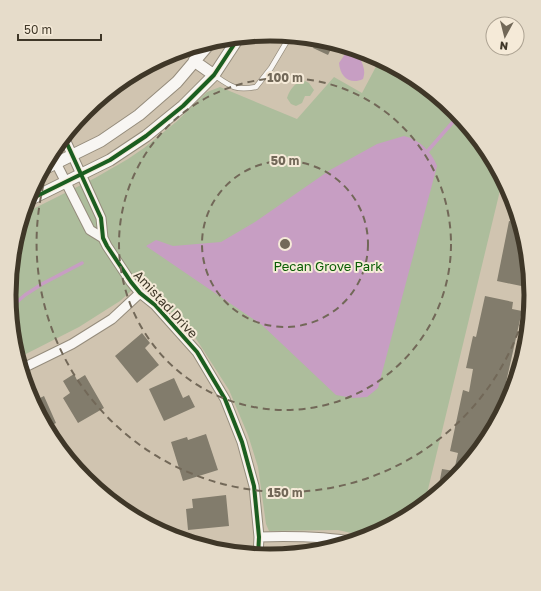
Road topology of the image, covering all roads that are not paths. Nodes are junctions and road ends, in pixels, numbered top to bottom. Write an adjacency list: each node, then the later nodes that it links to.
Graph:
1 (286, 42): 5 (lane)
2 (235, 43): 5 (street)
3 (203, 51): 4 (street)
4 (194, 61): 5 (street); 7 (street)
5 (214, 75): 10 (street)
6 (67, 144): 7 (street, Amistad Drive)
7 (72, 155): 8 (street); 10 (street, Amistad Drive)
8 (57, 158)
9 (55, 160): 11 (street, Amistad Drive)
10 (81, 174): 11 (street); 13 (street, Amistad Drive)
11 (66, 182): 12 (street); 13 (street, Amistad Drive)
12 (36, 197)
13 (103, 238): 14 (street, Amistad Drive)
14 (140, 293): 15 (street); 16 (street, Amistad Drive)
15 (27, 366)
16 (259, 537): 17 (street); 18 (street, Amistad Drive)
17 (341, 540)
18 (258, 549)

